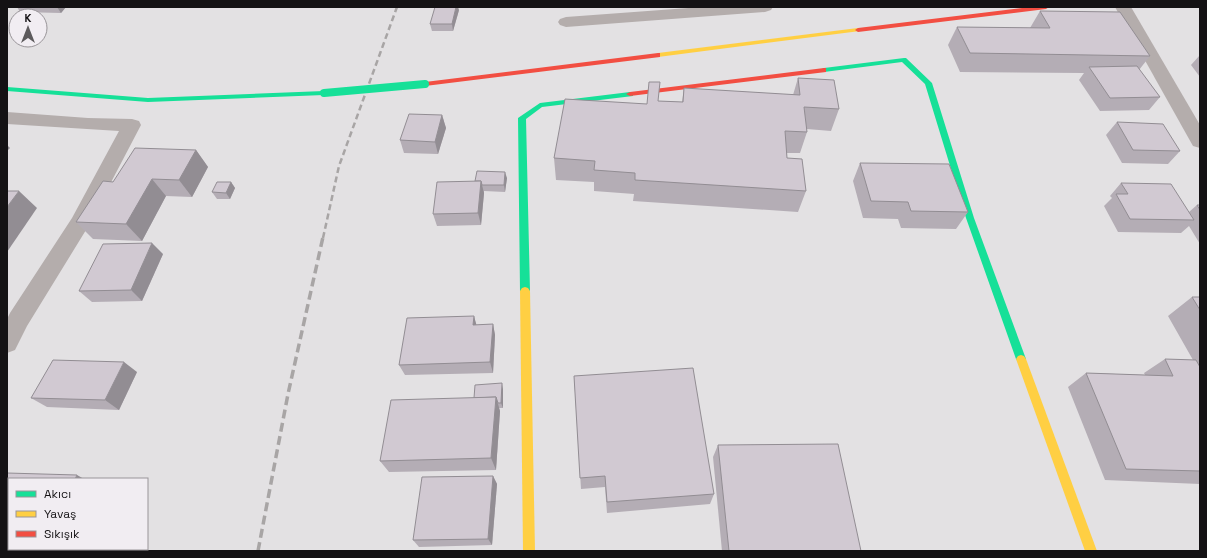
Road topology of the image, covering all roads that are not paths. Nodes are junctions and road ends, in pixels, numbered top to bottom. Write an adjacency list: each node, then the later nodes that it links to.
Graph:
1 (765, 7): 4 (street)
2 (1046, 7): 5 (street, bridge)
3 (1123, 7): 7 (street)
4 (566, 22)
5 (7, 89)
6 (7, 118): 9 (street)
7 (1195, 123): 8 (street)
8 (1200, 141)
9 (7, 343)
10 (529, 551): 11 (street)
11 (1091, 551)

